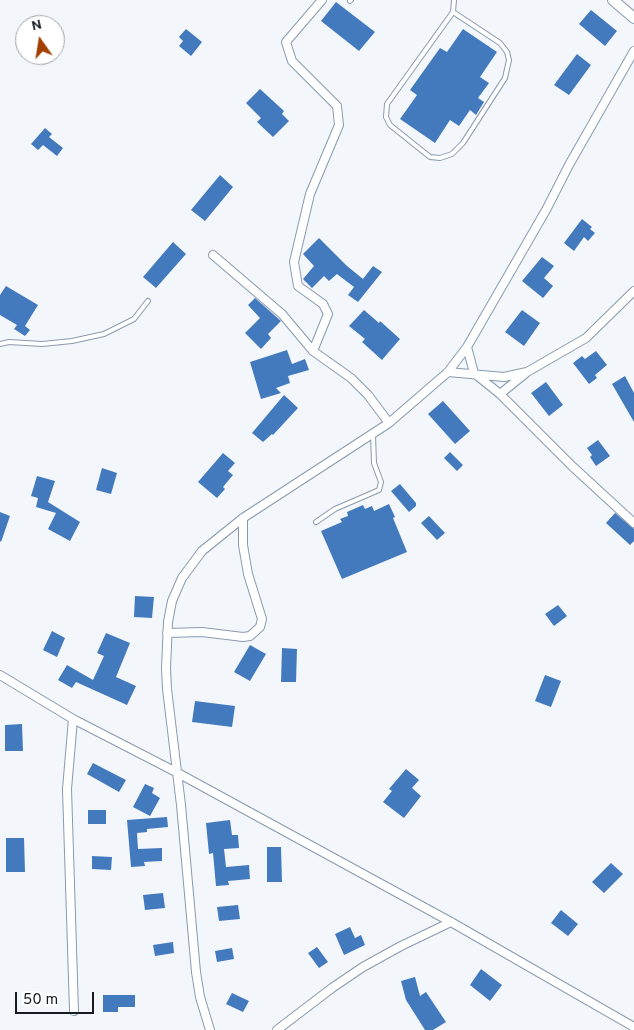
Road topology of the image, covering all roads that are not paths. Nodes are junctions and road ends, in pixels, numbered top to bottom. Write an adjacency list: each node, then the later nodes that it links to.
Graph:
1 (322, 0): 12 (street)
2 (454, 0): 4 (lane)
3 (613, 0): 5 (street)
4 (453, 12): 4 (lane)
5 (634, 18)
6 (634, 51): 11 (street)
7 (213, 255): 12 (street)
8 (634, 291): 14 (street)
9 (148, 301): 10 (lane)
10 (0, 344)
11 (467, 347): 13 (street); 15 (street)
12 (313, 351): 17 (street)
13 (448, 372): 15 (street); 17 (street)
14 (527, 372): 15 (street); 16 (street)
15 (474, 373): 16 (street)
16 (500, 394): 21 (street)
17 (389, 423): 18 (street)
18 (373, 433): 19 (street); 20 (lane)
19 (242, 518): 22 (street); 22 (street)
20 (316, 522)
21 (634, 523)
22 (167, 633): 25 (street)
23 (0, 675): 24 (street)
24 (73, 719): 25 (street); 27 (street)
25 (176, 772): 26 (street); 29 (street)
26 (451, 922): 28 (street); 30 (street)
27 (74, 1010)
28 (634, 1026)
29 (210, 1030)
30 (277, 1030)

